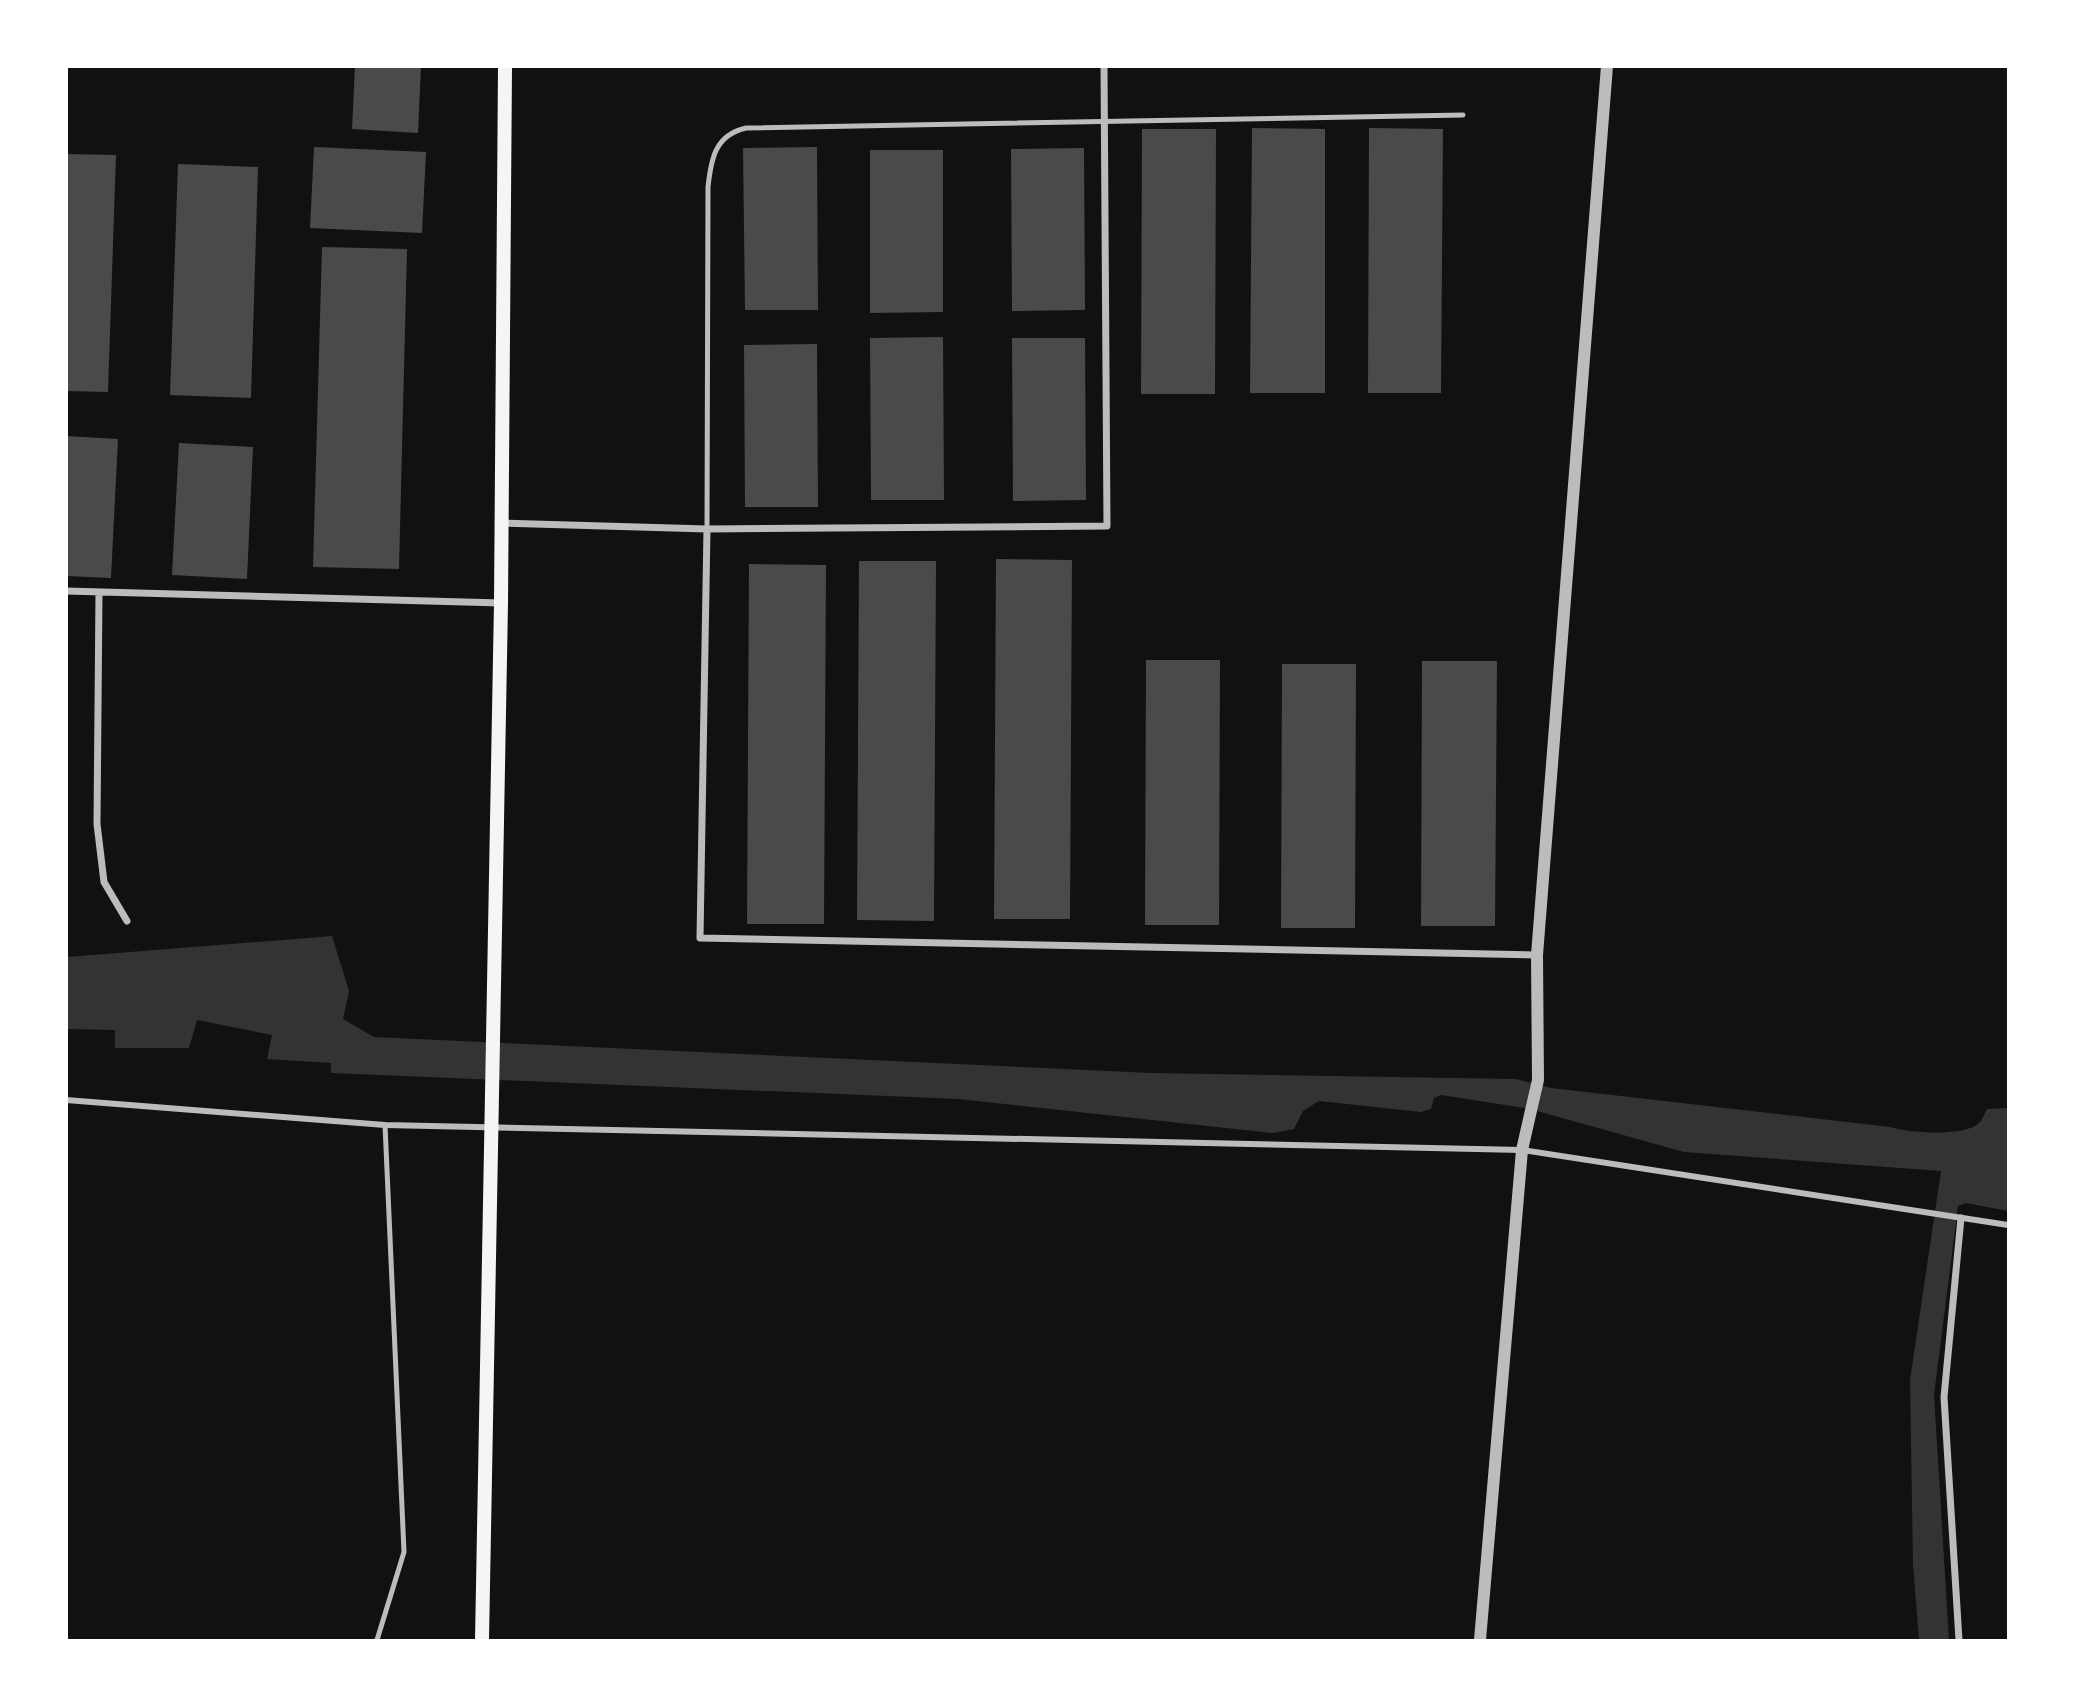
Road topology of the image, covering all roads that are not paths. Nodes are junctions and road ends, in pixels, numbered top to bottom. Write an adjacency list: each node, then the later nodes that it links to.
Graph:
1 (505, 66): 6 (main road)
2 (1104, 66): 5 (street)
3 (1607, 66): 12 (street)
4 (1463, 115): 5 (lane)
5 (1104, 119): 7 (lane); 7 (street)
6 (500, 523): 7 (street); 10 (main road)
7 (707, 529): 12 (street)
8 (66, 591): 9 (street)
9 (99, 592): 10 (street); 11 (street)
10 (501, 603): 15 (main road)
11 (127, 920)
12 (1537, 955): 16 (street)
13 (66, 1100): 14 (street)
14 (385, 1125): 15 (street); 19 (lane)
15 (490, 1127): 16 (street); 20 (main road)
16 (1522, 1150): 17 (street); 21 (street)
17 (1960, 1218): 18 (street); 22 (street)
18 (2008, 1225)
19 (377, 1640)
20 (482, 1640)
21 (1480, 1640)
22 (1959, 1640)

